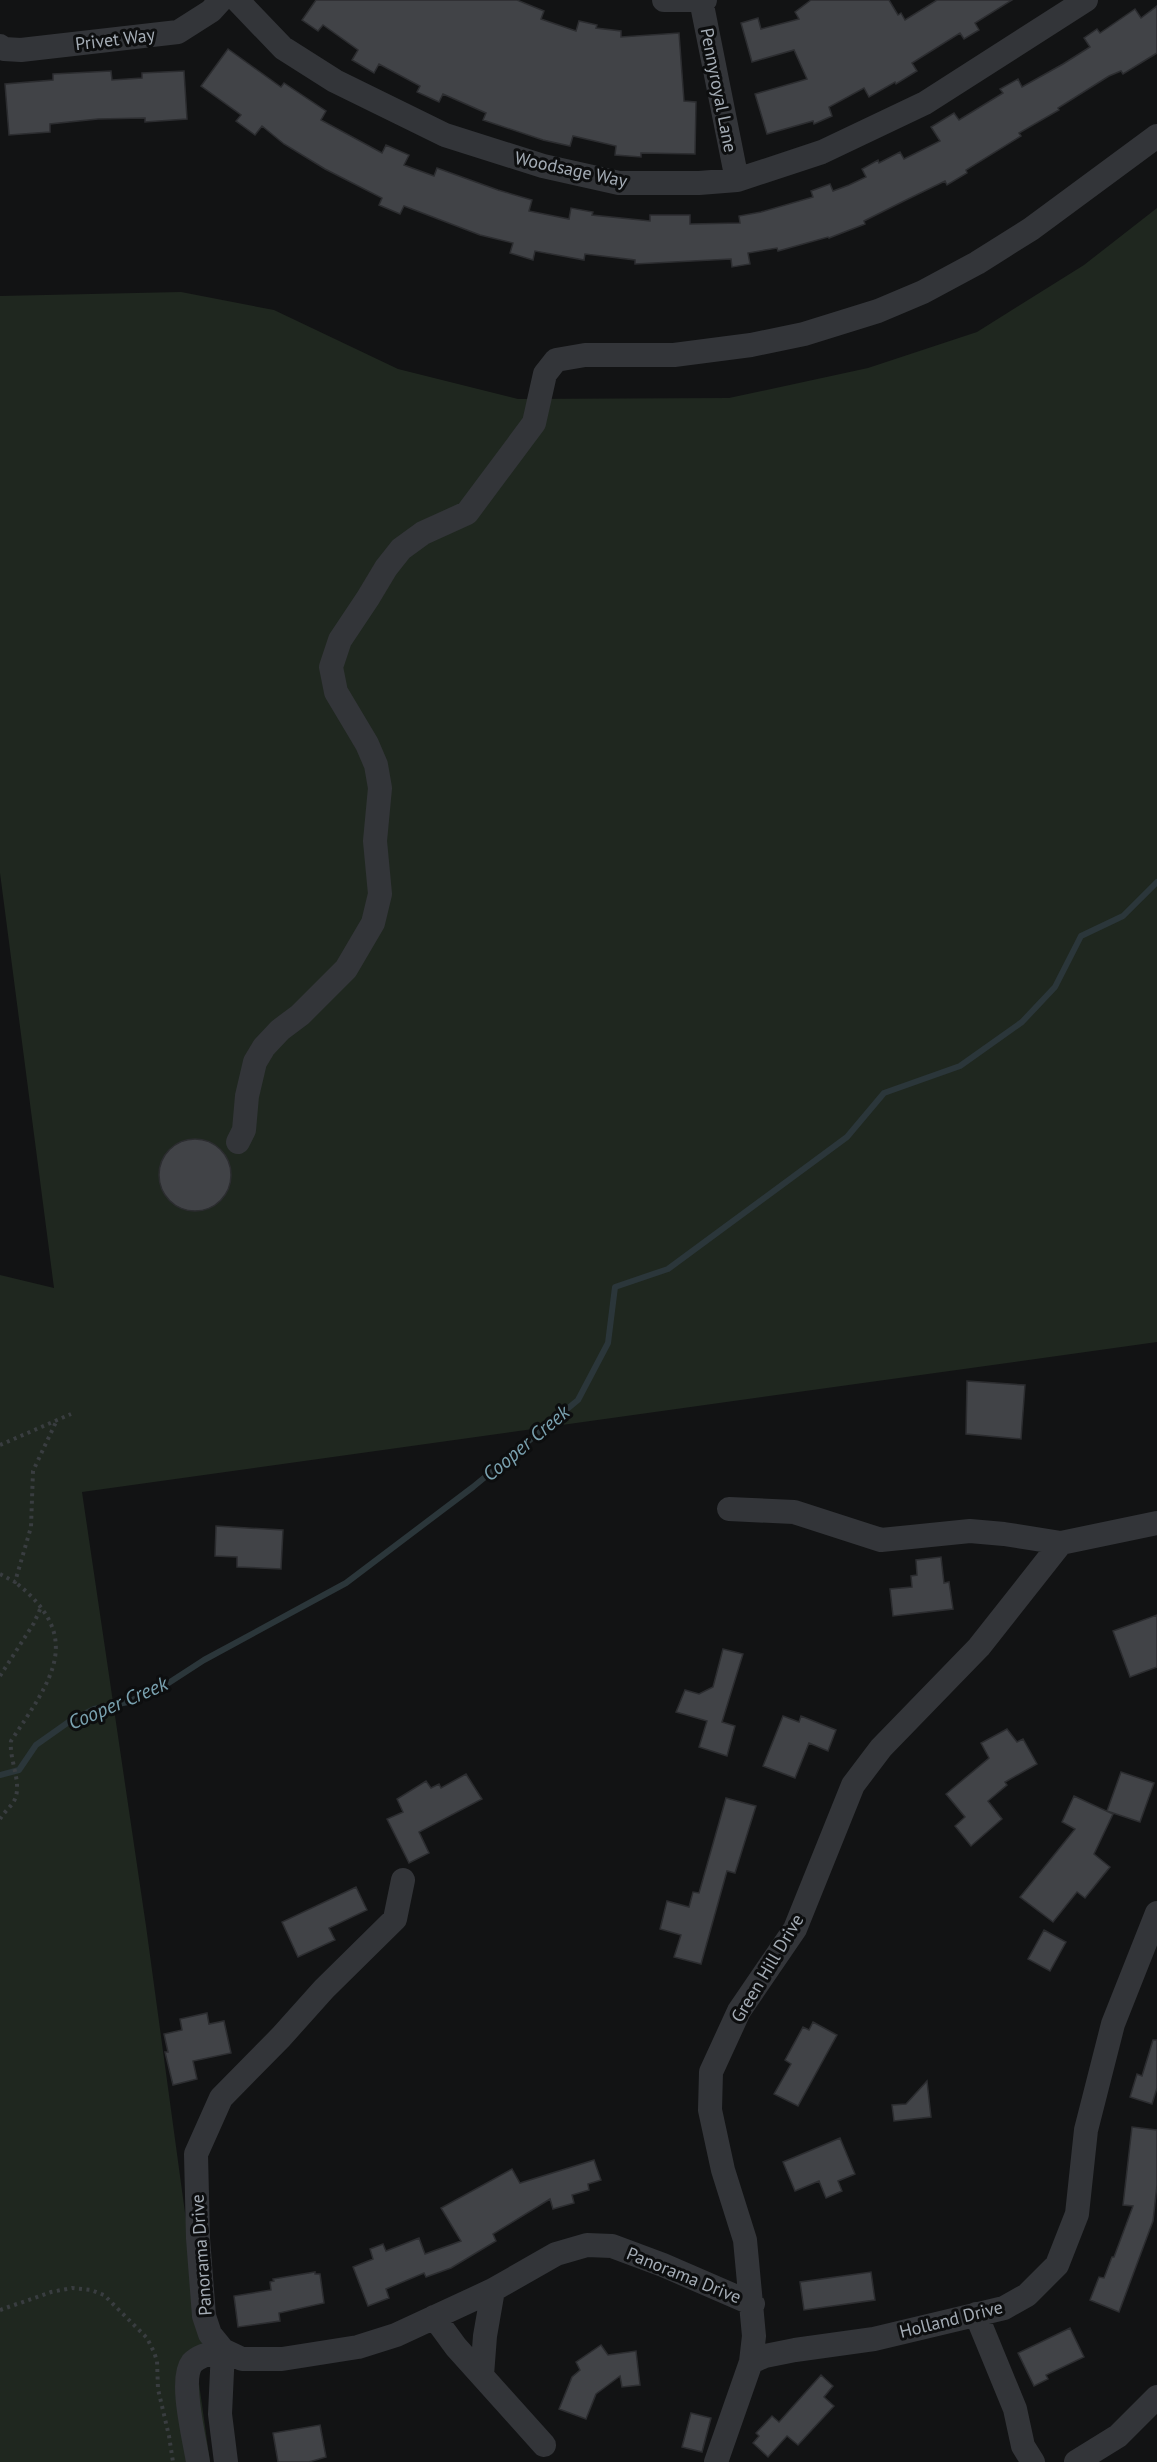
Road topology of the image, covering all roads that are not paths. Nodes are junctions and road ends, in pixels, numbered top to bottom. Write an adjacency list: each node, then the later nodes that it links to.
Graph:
1 (221, 0): 6 (street, Privet Way)
2 (237, 0): 8 (street, Woodsage Way)
3 (664, 0): 4 (street)
4 (702, 0): 8 (street, Pennyroyal Lane)
5 (1086, 0): 8 (street, Woodsage Way)
6 (0, 46)
7 (1157, 136): 9 (street)
8 (737, 180)
9 (238, 1142)
10 (729, 1509): 12 (street)
11 (1157, 1523): 12 (street)
12 (1061, 1543): 16 (street, Green Hill Drive)
13 (403, 1880): 19 (street, Panorama Drive)
14 (1157, 1913): 17 (street, Holland Drive)
15 (494, 2290): 16 (street, Panorama Drive); 18 (street, Panorama Drive); 21 (street)
16 (753, 2304): 20 (street, Green Hill Drive)
17 (976, 2314): 20 (street, Holland Drive); 27 (street)
18 (434, 2317): 19 (street, Panorama Drive); 21 (street)
19 (223, 2350): 24 (street); 25 (street)
20 (751, 2362): 26 (street)
21 (483, 2374): 23 (street)
22 (1157, 2397): 28 (street)
23 (544, 2445)
24 (198, 2462)
25 (226, 2462)
26 (716, 2462)
27 (1033, 2462)
28 (1076, 2462)

